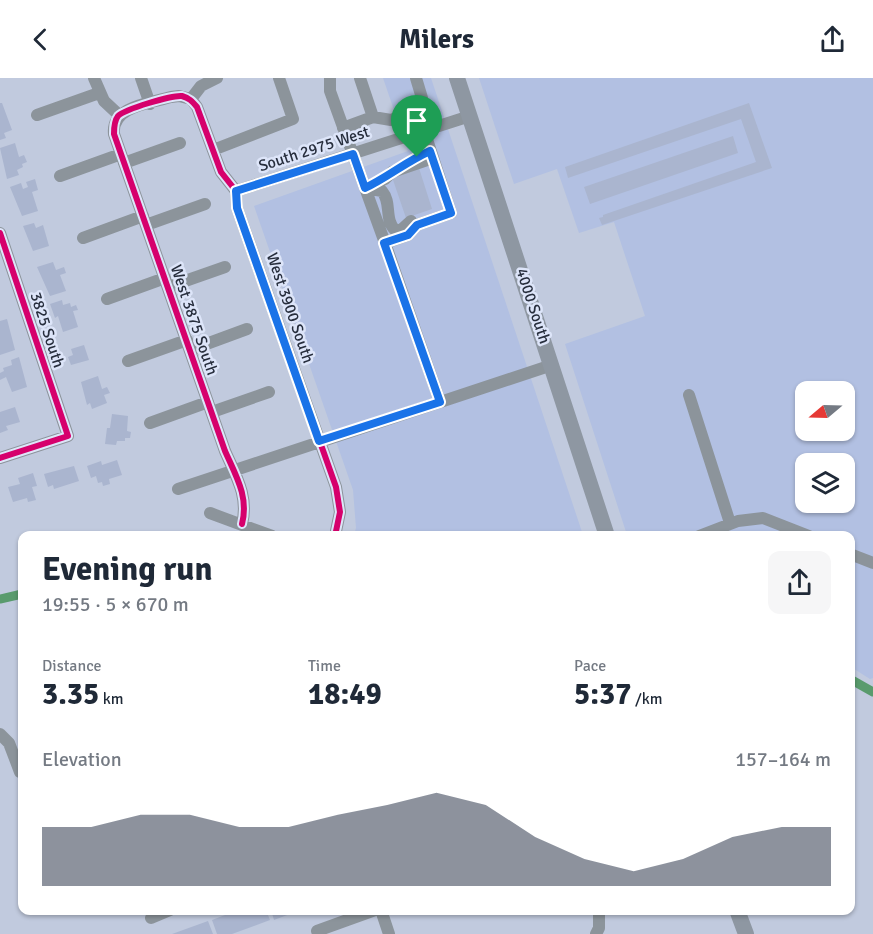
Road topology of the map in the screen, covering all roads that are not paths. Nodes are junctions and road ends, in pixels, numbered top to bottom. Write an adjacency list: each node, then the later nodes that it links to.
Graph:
1 (94, 78): 9 (street)
2 (141, 78): 11 (street)
3 (279, 78): 19 (street)
4 (330, 78): 16 (street)
5 (360, 78): 14 (street)
6 (416, 78): 14 (street)
7 (457, 78): 13 (main road, 4000 South)
8 (211, 79): 10 (street)
9 (99, 93): 12 (street); 15 (street)
10 (191, 99): 11 (street); 19 (street, West 3900 South)
11 (150, 104): 15 (street)
12 (37, 114)
13 (470, 116): 17 (street, South 2975 West); 38 (main road, 4000 South)
14 (373, 117): 16 (street)
15 (117, 119): 22 (street, West 3875 South)
16 (343, 128): 20 (street)
17 (424, 130): 20 (street, South 2975 West); 21 (street)
18 (180, 143): 22 (street)
19 (213, 150): 25 (street, West 3900 South)
20 (353, 154): 24 (street); 25 (street, South 2975 West)
21 (432, 155): 24 (street); 27 (street)
22 (123, 158): 23 (street); 28 (street, West 3875 South)
23 (60, 176)
24 (365, 188): 27 (street); 31 (street)
25 (236, 191): 44 (street, West 3900 South)
26 (205, 204): 28 (street)
27 (449, 206): 31 (street)
28 (144, 221): 30 (street); 33 (street, West 3875 South)
29 (0, 232): 45 (street, 3825 South)
30 (83, 238)
31 (384, 243): 41 (street)
32 (225, 267): 33 (street)
33 (166, 283): 34 (street); 36 (street, West 3875 South)
34 (107, 299)
35 (247, 329): 36 (street)
36 (188, 345): 37 (street); 42 (street, West 3875 South)
37 (128, 361)
38 (552, 365): 41 (street); 53 (main road, 4000 South)
39 (269, 392): 42 (street)
40 (689, 395): 49 (street)
41 (440, 402): 44 (street)
42 (210, 407): 43 (street); 46 (street, West 3875 South)
43 (150, 423)
44 (319, 441): 46 (street); 52 (street, West 3900 South)
45 (0, 458)
46 (233, 470): 47 (street); 50 (street, West 3875 South)
47 (177, 489)
48 (210, 513): 50 (street)
49 (730, 523): 54 (street); 55 (street)
50 (242, 524): 51 (street)
51 (260, 531)
52 (336, 531)
53 (605, 531)
54 (711, 531)
55 (796, 531)
56 (855, 556): 57 (street)
57 (873, 563)
58 (0, 735): 59 (street)
59 (18, 767)
60 (158, 915): 65 (street)
61 (361, 915): 66 (street)
62 (383, 915): 67 (street)
63 (599, 915): 68 (street)
64 (740, 915): 69 (main road)
65 (151, 918)
66 (316, 931)
67 (389, 934)
68 (596, 934)
69 (746, 934)

